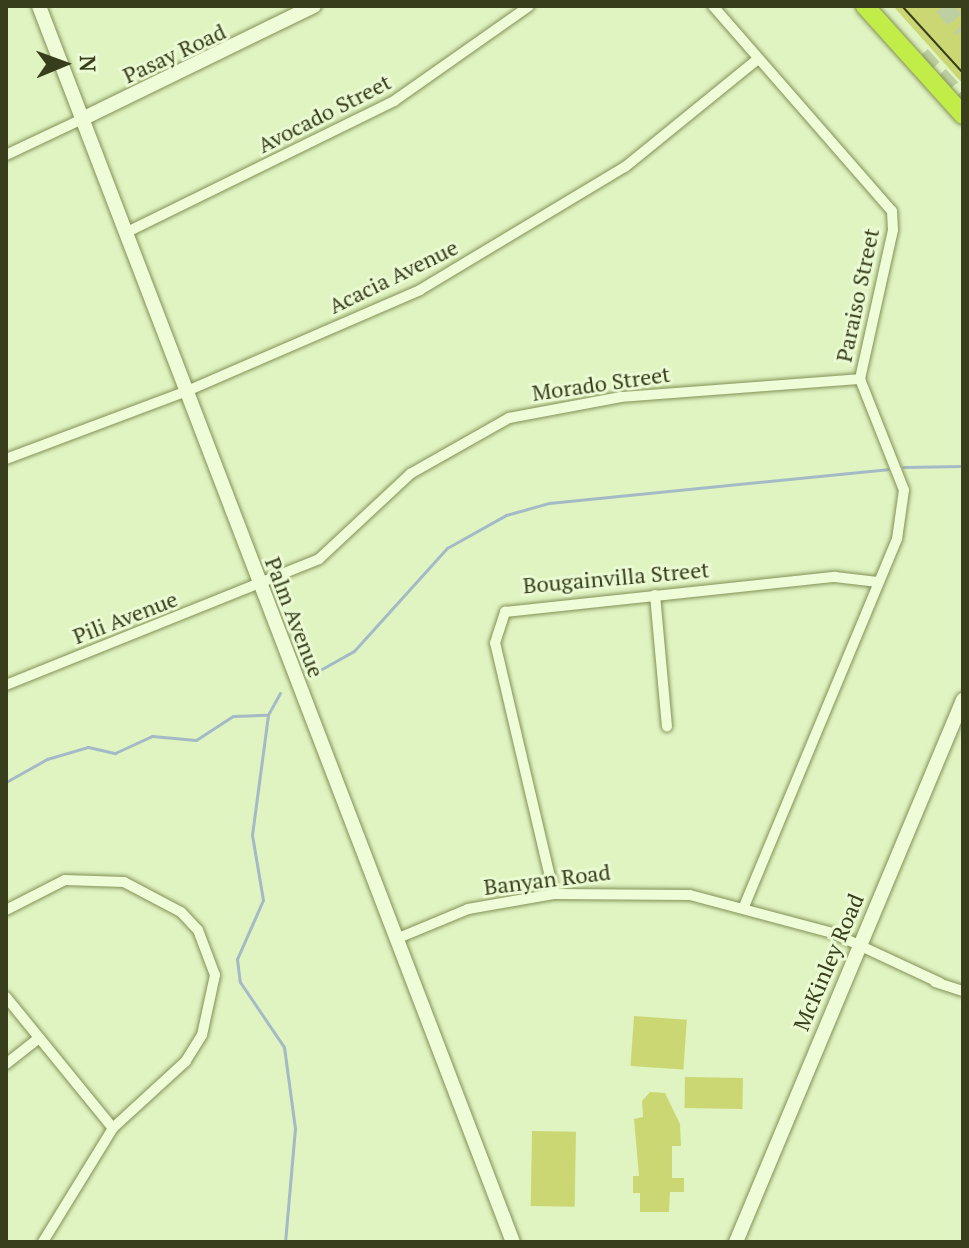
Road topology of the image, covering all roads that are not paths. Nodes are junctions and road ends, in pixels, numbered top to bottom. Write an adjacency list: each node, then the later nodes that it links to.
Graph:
1 (314, 6): 10 (street, Pasay Road)
2 (529, 6): 12 (street, Avocado Street)
3 (713, 6): 7 (street, Paraiso Street)
4 (865, 6): 8 (highway)
5 (881, 6): 8 (highway)
6 (41, 7): 10 (street, Palm Avenue)
7 (758, 59): 13 (street, Paraiso Street); 14 (street, Acacia Avenue)
8 (915, 61): 9 (highway)
9 (963, 115)
10 (82, 119): 11 (street, Pasay Road); 12 (street, Palm Avenue)
11 (6, 155)
12 (125, 233): 14 (street, Palm Avenue)
13 (860, 379): 16 (street, Paraiso Street); 17 (street, Morado Street)
14 (187, 391): 15 (street, Acacia Avenue); 17 (street, Palm Avenue)
15 (6, 459)
16 (878, 582): 18 (street, Bougainvilla Street); 23 (street, Paraiso Street)
17 (259, 586): 19 (street, Pili Avenue); 25 (street, Palm Avenue)
18 (655, 595): 21 (street); 22 (street, Bougainvilla Street)
19 (6, 685)
20 (963, 700): 26 (street, McKinley Road)
21 (667, 726)
22 (554, 894): 23 (street, Banyan Road); 25 (street, Banyan Road)
23 (744, 907): 26 (street, Banyan Road)
24 (6, 910): 31 (street)
25 (396, 939): 33 (street, Palm Avenue)
26 (858, 944): 27 (street, Banyan Road); 34 (street, McKinley Road)
27 (963, 991)
28 (6, 997): 29 (street)
29 (39, 1038): 30 (street); 31 (street)
30 (6, 1064)
31 (113, 1128): 32 (street)
32 (43, 1242)
33 (513, 1242)
34 (736, 1242)

